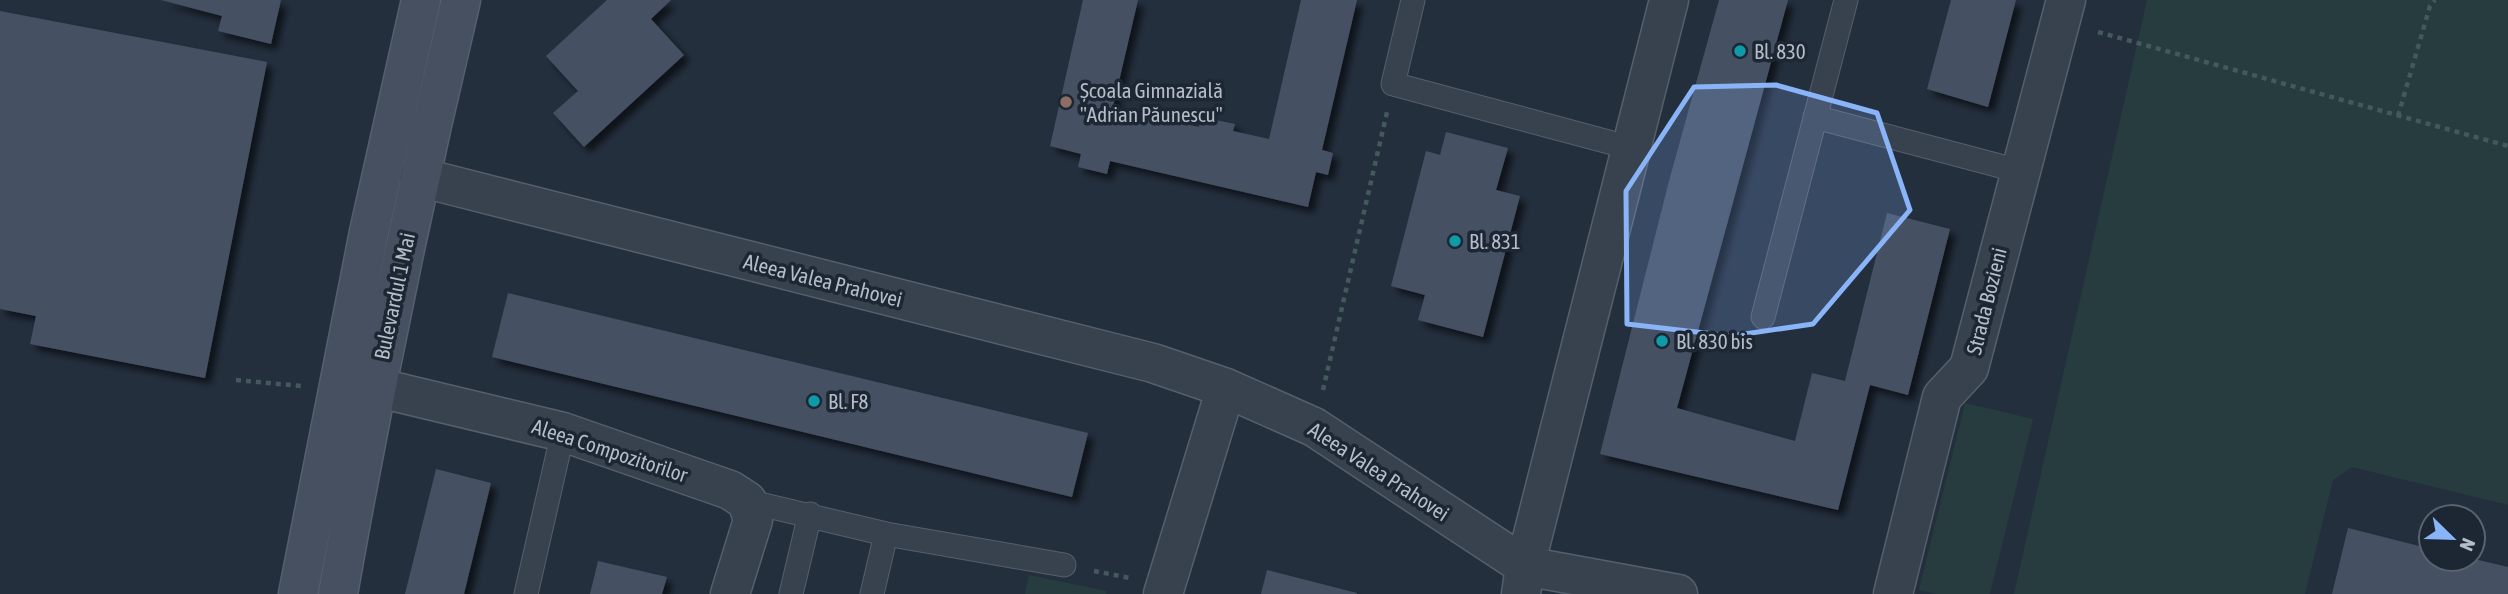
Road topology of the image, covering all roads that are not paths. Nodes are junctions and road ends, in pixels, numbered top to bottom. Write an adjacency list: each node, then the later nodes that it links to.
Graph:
1 (421, 0): 21 (main road, Bulevardul 1 Mai)
2 (461, 0): 10 (main road, Bulevardul 1 Mai)
3 (1413, 0): 8 (lane)
4 (1669, 0): 8 (street)
5 (1846, 0): 7 (lane)
6 (2063, 11): 9 (street, Strada Bozieni)
7 (1815, 117): 9 (lane); 11 (lane)
8 (1631, 148): 19 (street)
9 (2019, 171): 28 (street, Strada Bozieni)
10 (419, 177): 12 (main road, Bulevardul 1 Mai); 13 (street, Aleea Valea Prahovei)
11 (1763, 317)
12 (375, 387): 14 (street, Aleea Compozitorilor); 22 (main road, Bulevardul 1 Mai)
13 (1226, 388): 19 (street, Aleea Valea Prahovei); 20 (street)
14 (563, 432): 15 (street, Aleea Compozitorilor); 23 (lane)
15 (747, 501): 16 (lane); 24 (street)
16 (810, 514): 17 (lane); 25 (lane)
17 (886, 534): 18 (lane); 26 (lane)
18 (1064, 565)
19 (1523, 580): 27 (street, Aleea Valea Prahovei)
20 (1164, 589)
21 (298, 594)
22 (338, 594)
23 (526, 594)
24 (730, 594)
25 (791, 594)
26 (872, 594)
27 (1678, 594)
28 (1893, 594)

